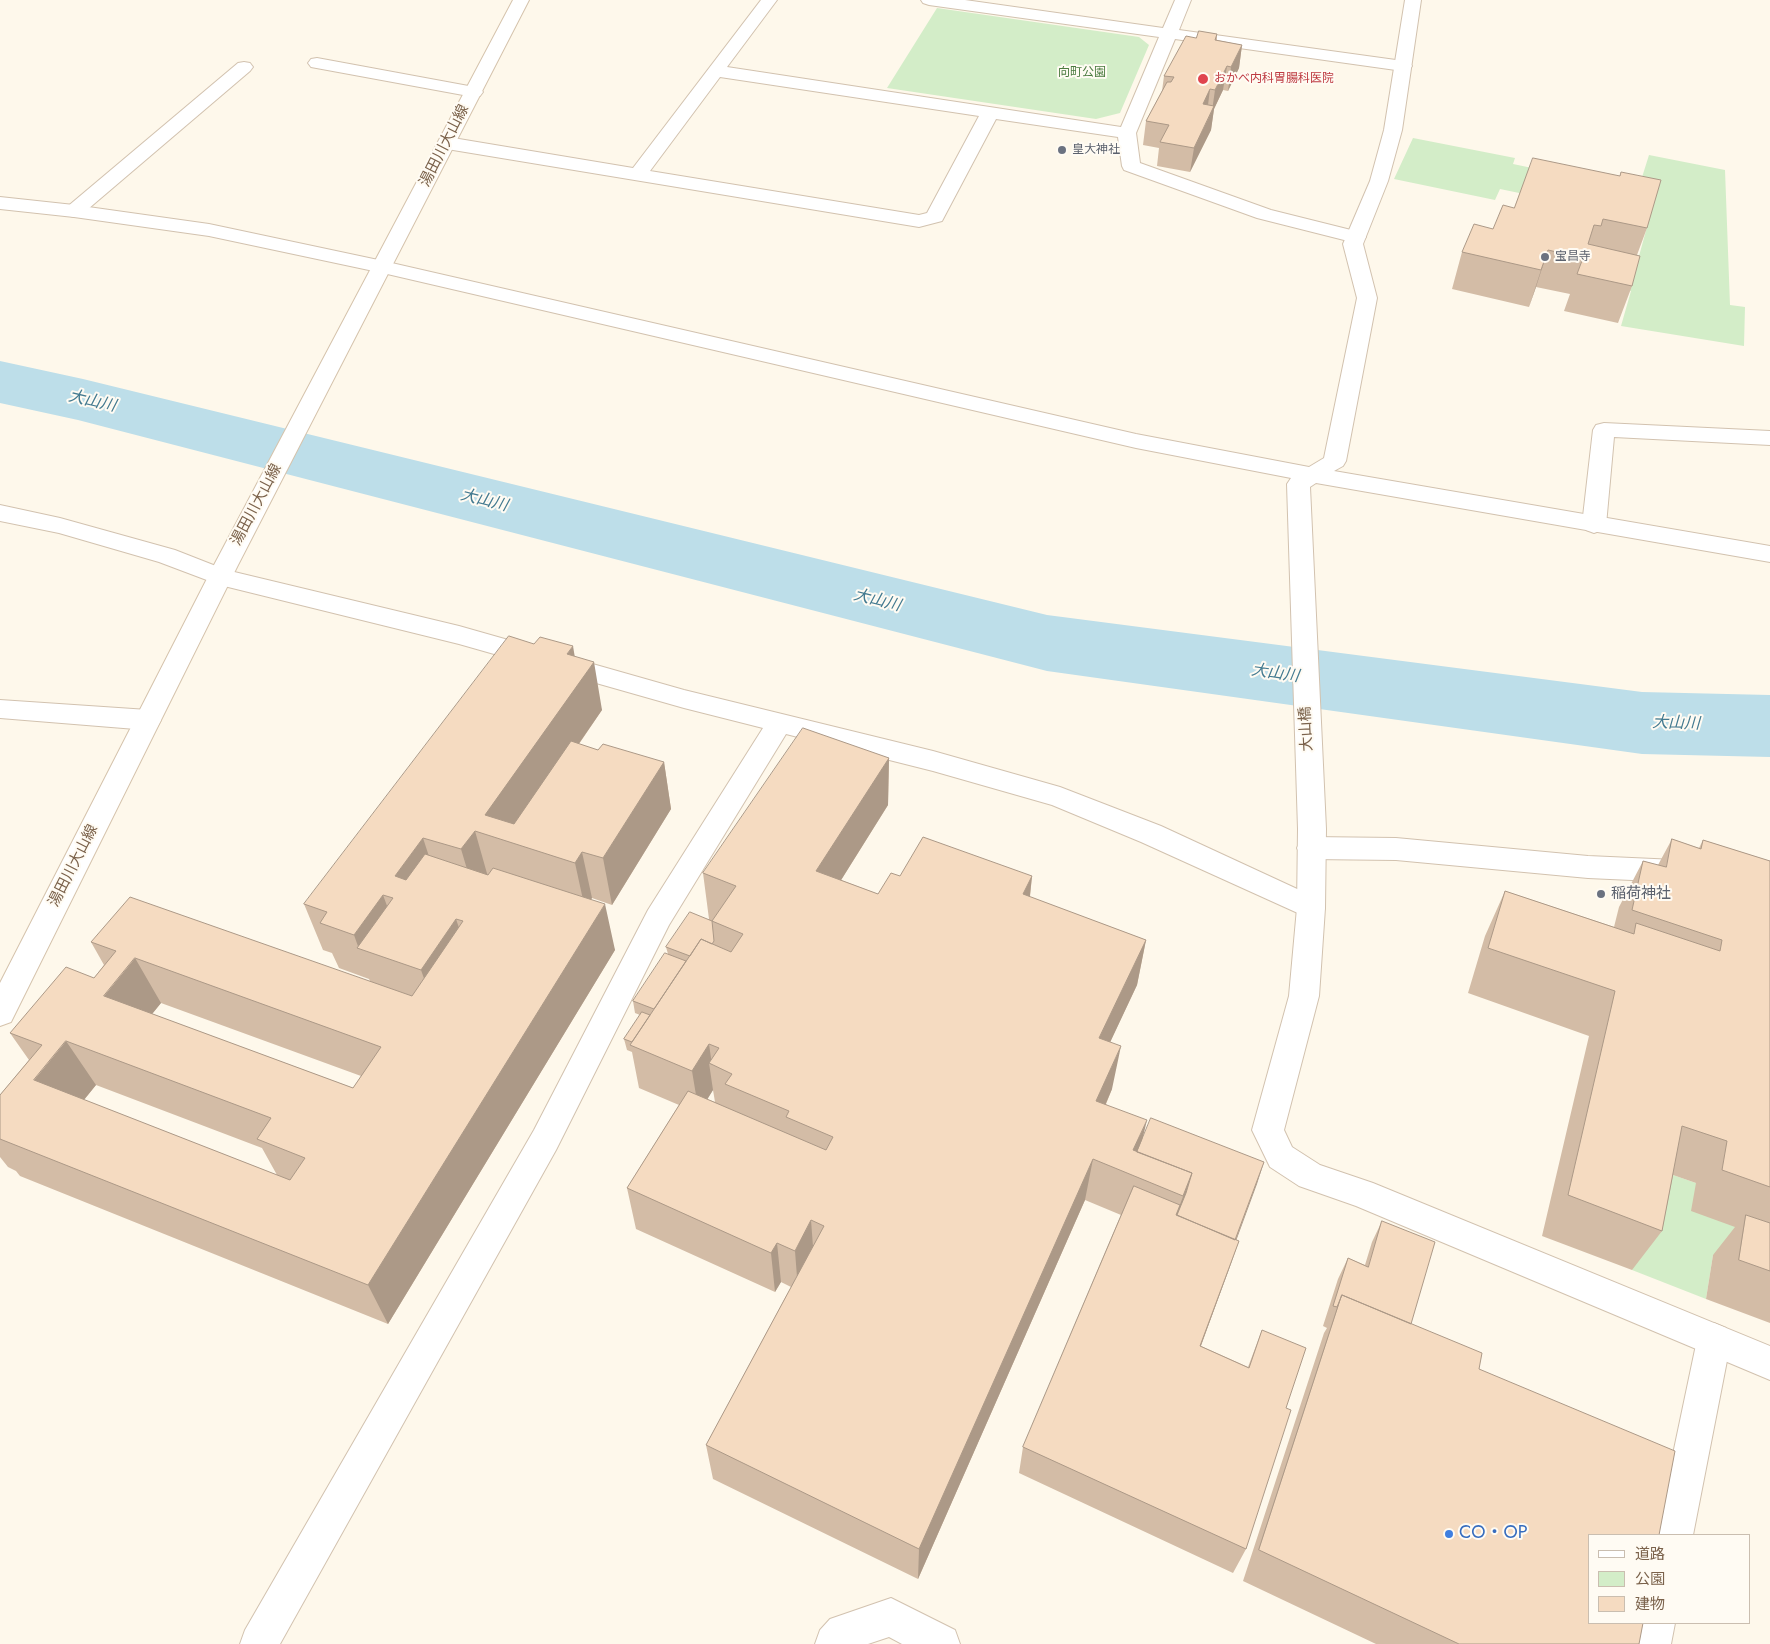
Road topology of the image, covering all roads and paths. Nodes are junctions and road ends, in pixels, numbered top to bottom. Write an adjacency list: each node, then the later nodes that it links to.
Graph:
1 (521, 0): 12 (street, 湯田川大山線)
2 (769, 0): 11 (street)
3 (929, 0): 6 (street)
4 (1183, 0): 7 (street)
5 (1413, 0): 9 (street)
6 (976, 3): 7 (street)
7 (1168, 34): 9 (street); 14 (street)
8 (317, 64): 12 (street)
9 (1403, 66): 19 (street)
10 (244, 68): 18 (street)
11 (716, 70): 13 (street); 16 (street)
12 (474, 92): 15 (street, 湯田川大山線)
13 (990, 112): 14 (street); 16 (street)
14 (1127, 133): 19 (street)
15 (447, 143): 16 (street); 20 (street, 湯田川大山線)
16 (637, 175)
17 (0, 203): 18 (street)
18 (74, 211): 20 (street)
19 (1356, 236): 22 (street)
20 (383, 266): 22 (street); 26 (street, 湯田川大山線)
21 (1770, 438): 24 (street)
22 (1312, 475): 24 (street); 30 (street, 大山橋)
23 (0, 513): 26 (street)
24 (1594, 525): 25 (street)
25 (1770, 554)
26 (223, 571): 28 (street, 湯田川大山線); 29 (street)
27 (0, 709): 28 (street)
28 (148, 720): 33 (street, 湯田川大山線)
29 (780, 722): 32 (street); 38 (street)
30 (1312, 838): 31 (street); 32 (street, 大山橋)
31 (1703, 872)
32 (1311, 908): 34 (street, 大山橋)
33 (0, 1013)
34 (1714, 1340): 35 (street, 大山橋); 36 (street)
35 (1770, 1362)
36 (1674, 1534)
37 (1656, 1624): 41 (street)
38 (259, 1644)
39 (834, 1644): 40 (street)
40 (941, 1644)
41 (1652, 1644)

